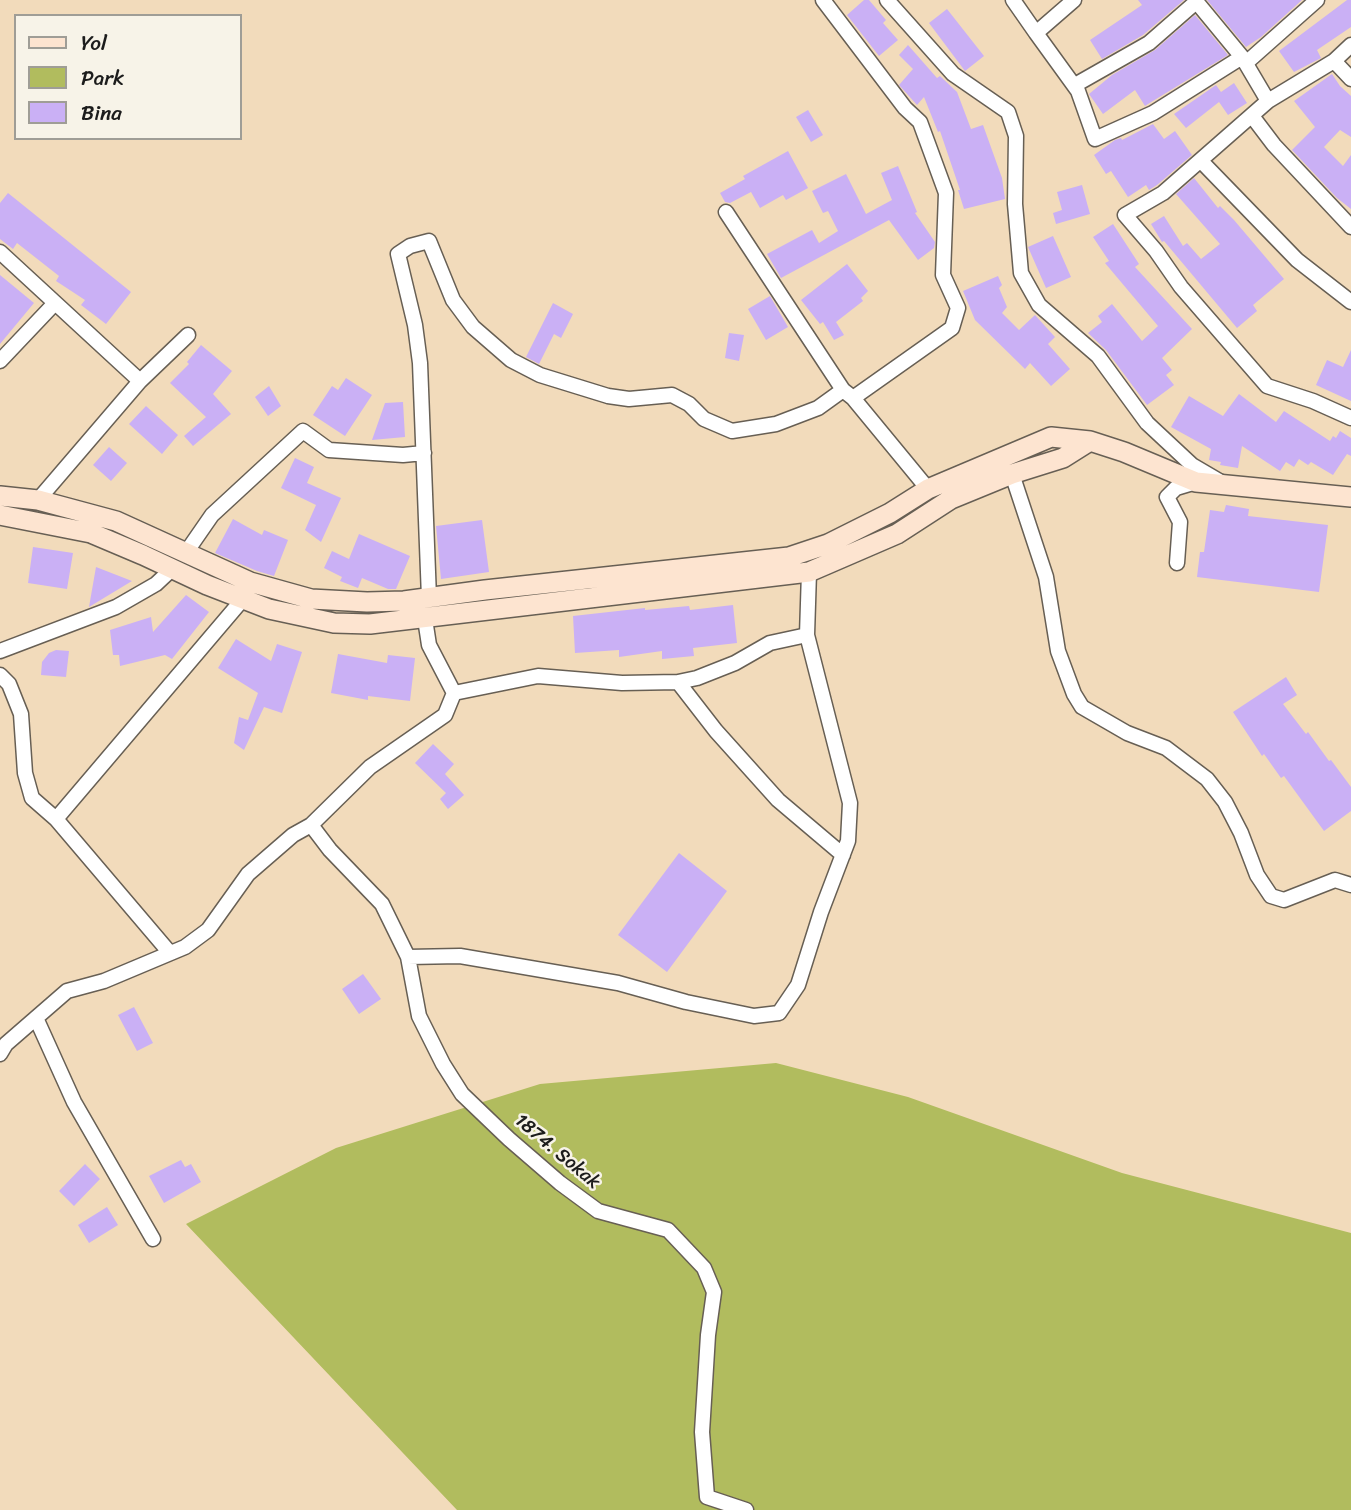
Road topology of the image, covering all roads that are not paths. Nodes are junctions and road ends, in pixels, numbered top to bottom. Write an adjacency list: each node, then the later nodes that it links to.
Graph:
1 (823, 0): 24 (street)
2 (887, 0): 30 (street)
3 (1013, 0): 7 (street)
4 (1074, 0): 7 (street)
5 (1317, 0): 9 (street)
6 (1200, 2): 9 (street); 12 (street)
7 (1036, 33): 12 (street)
8 (1351, 45): 10 (street)
9 (1244, 60): 12 (street); 13 (street)
10 (1334, 61): 11 (street); 13 (street)
11 (1351, 79)
12 (1075, 85)
13 (1268, 101): 14 (street)
14 (1252, 116): 15 (street); 17 (street)
15 (1201, 162): 19 (street); 25 (street)
16 (726, 212): 24 (street)
17 (1351, 227)
18 (0, 252): 20 (street)
19 (1351, 302)
20 (55, 303): 22 (street); 23 (street)
21 (188, 335): 23 (street)
22 (0, 361)
23 (140, 381): 34 (street)
24 (848, 394): 27 (street); 31 (street)
25 (1351, 418)
26 (1090, 441): 28 (street); 29 (street); 31 (street)
27 (424, 453): 36 (street); 40 (street)
28 (1012, 474): 39 (street); 51 (street)
29 (1196, 482): 30 (street); 37 (street)
30 (1228, 486): 33 (street)
31 (928, 489): 40 (street)
32 (0, 496): 34 (street)
33 (1351, 497)
34 (38, 500): 36 (street)
35 (0, 515): 38 (street)
36 (186, 554): 40 (street)
37 (1177, 563)
38 (172, 569): 41 (street); 44 (street)
39 (809, 572): 42 (street); 43 (street)
40 (429, 598)
41 (243, 600): 42 (street); 48 (street)
42 (425, 619): 47 (street)
43 (807, 635): 46 (street); 50 (street)
44 (0, 651)
45 (0, 675): 48 (street)
46 (678, 682): 47 (street); 50 (street)
47 (454, 693): 49 (street)
48 (55, 818): 52 (street)
49 (311, 825): 52 (street); 53 (street, 1874. Sokak)
50 (843, 855): 53 (street)
51 (1351, 885)
52 (170, 953): 54 (street)
53 (408, 957): 57 (street, 1874. Sokak)
54 (36, 1018): 55 (street); 56 (street)
55 (0, 1054)
56 (153, 1239)
57 (746, 1510)

